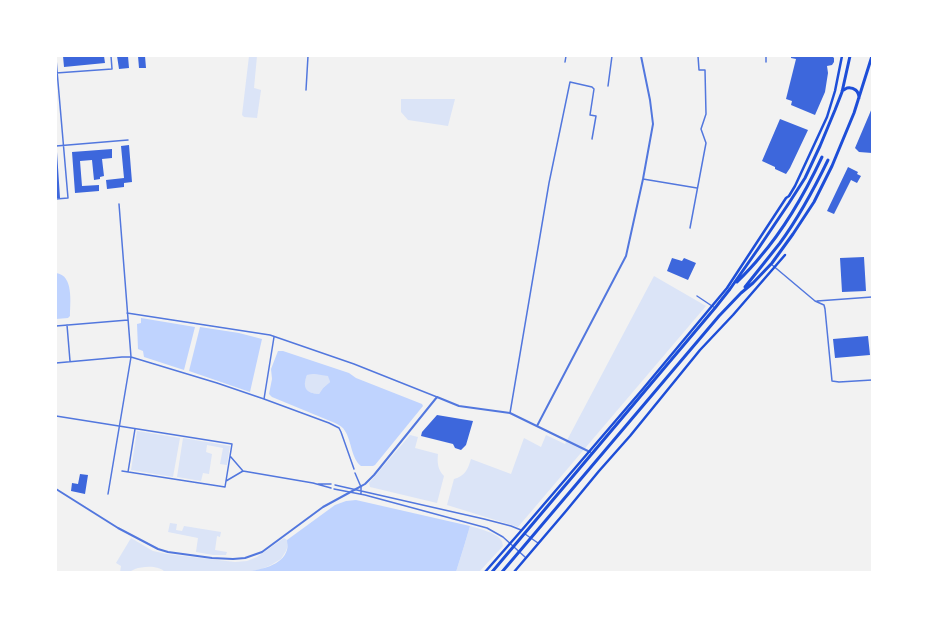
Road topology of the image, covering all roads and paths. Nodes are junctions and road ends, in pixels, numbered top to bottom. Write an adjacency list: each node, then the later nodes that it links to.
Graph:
1 (111, 56): 14 (street)
2 (308, 56): 16 (street)
3 (566, 56): 12 (street)
4 (612, 56): 15 (street)
5 (641, 56): 25 (street)
6 (698, 56): 26 (street)
7 (766, 56): 13 (street)
8 (842, 56): 38 (main road)
9 (850, 56): 17 (highway)
10 (872, 56): 18 (highway)
11 (56, 59): 14 (street)
12 (565, 62)
13 (766, 62)
14 (57, 73): 22 (street)
15 (608, 86)
16 (306, 90)
17 (842, 92): 18 (highway); 33 (highway)
18 (859, 100): 31 (highway)
19 (128, 140): 22 (street)
20 (592, 140): 50 (street)
21 (56, 146): 22 (street)
22 (64, 146): 27 (street)
23 (822, 157): 33 (highway)
24 (828, 160): 34 (highway)
25 (643, 179): 26 (street); 53 (street)
26 (698, 188): 29 (street)
27 (56, 199)
28 (119, 204): 39 (street)
29 (690, 228)
30 (785, 255): 32 (main road)
31 (771, 264): 32 (street); 34 (highway)
32 (774, 267): 37 (street); 79 (main road)
33 (730, 289): 38 (highway)
34 (741, 293): 78 (highway)
35 (697, 296): 38 (street)
36 (872, 297): 37 (street)
37 (815, 301): 47 (street)
38 (713, 307): 55 (main road); 56 (highway)
39 (128, 313): 40 (street); 43 (street)
40 (128, 320): 41 (street); 44 (street)
41 (67, 325): 42 (street); 45 (street)
42 (56, 326)
43 (274, 337): 48 (street); 49 (street)
44 (131, 357): 45 (street); 49 (street); 52 (street)
45 (70, 361): 46 (street)
46 (56, 363)
47 (872, 380)
48 (437, 398): 50 (street); 67 (street)
49 (264, 399): 58 (street)
50 (510, 413): 53 (street)
51 (56, 416): 52 (street)
52 (119, 426): 54 (street); 74 (street)
53 (537, 426): 55 (street)
54 (135, 429): 57 (street); 61 (street)
55 (588, 451): 56 (street); 76 (main road)
56 (593, 453): 77 (highway)
57 (230, 456): 60 (street); 63 (street)
58 (354, 469)
59 (122, 471): 61 (street)
60 (243, 471): 63 (street); 64 (street)
61 (128, 472): 63 (street)
62 (356, 472): 67 (street)
63 (226, 481)
64 (316, 484): 65 (street); 68 (street)
65 (331, 484)
66 (335, 485): 71 (street)
67 (361, 486): 71 (street); 72 (street)
68 (331, 488)
69 (56, 489): 73 (street)
70 (334, 489): 73 (street)
71 (356, 489): 72 (street); 73 (street)
72 (361, 490): 75 (street); 76 (street)
73 (351, 492): 75 (street)
74 (108, 494)
75 (361, 494): 80 (street)
76 (521, 531): 77 (street); 80 (main road)
77 (525, 533): 78 (street); 81 (highway)
78 (531, 538): 79 (street); 82 (highway)
79 (538, 543): 83 (main road)
80 (510, 544): 81 (street); 84 (main road)
81 (514, 547): 82 (street); 85 (highway)
82 (519, 552): 83 (street); 86 (highway)
83 (526, 558): 87 (main road)
84 (485, 572)
85 (492, 572)
86 (502, 572)
87 (514, 572)

